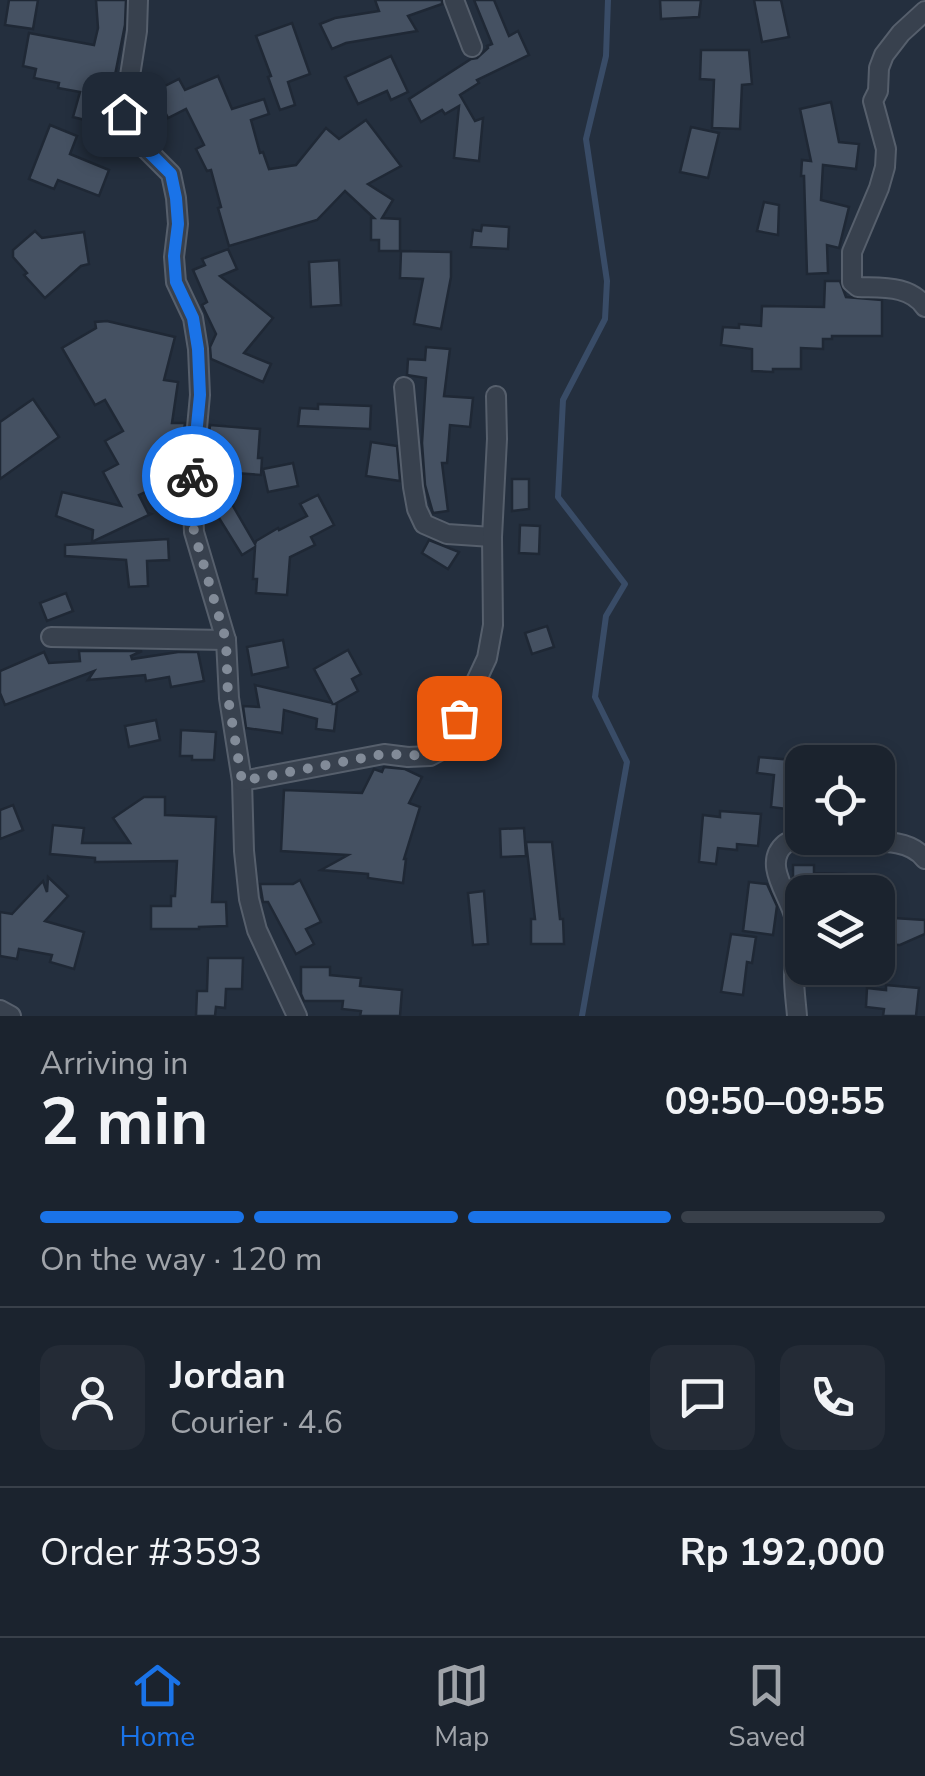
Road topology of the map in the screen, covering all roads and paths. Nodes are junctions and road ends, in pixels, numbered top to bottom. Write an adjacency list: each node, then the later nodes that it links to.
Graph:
1 (138, 0): 10 (street)
2 (454, 0): 4 (street)
3 (925, 11): 5 (street)
4 (472, 47)
5 (925, 307)
6 (404, 387): 8 (street)
7 (496, 396): 8 (street)
8 (492, 537): 11 (street)
9 (51, 637): 10 (street)
10 (226, 640): 11 (street)
11 (242, 781): 15 (street)
12 (925, 859): 16 (street)
13 (0, 1010): 14 (street)
14 (11, 1016)
15 (297, 1016)
16 (796, 1016)

